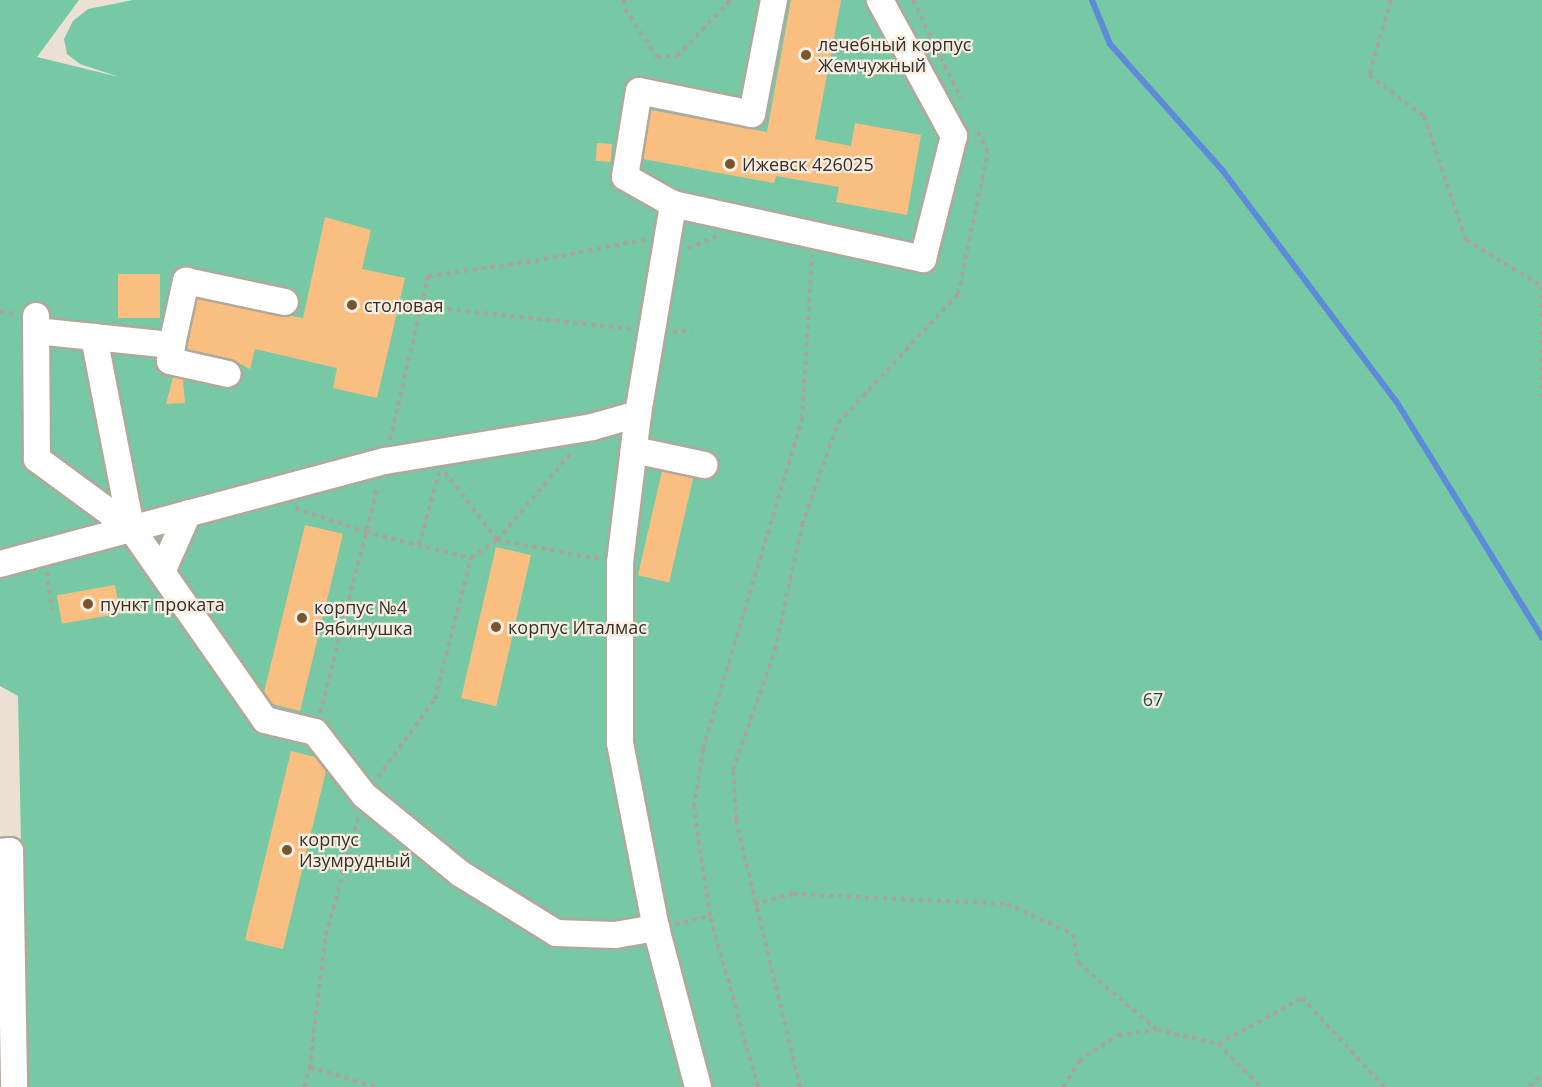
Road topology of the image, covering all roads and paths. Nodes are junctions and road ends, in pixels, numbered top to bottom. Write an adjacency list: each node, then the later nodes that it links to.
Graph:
1 (624, 0): 2 (path)
2 (731, 0)
3 (774, 0): 9 (lane)
4 (880, 0): 11 (lane)
5 (913, 0): 7 (path)
6 (1392, 0): 19 (path)
7 (963, 104)
8 (974, 124): 40 (path)
9 (673, 204): 11 (lane); 12 (lane)
10 (720, 234): 12 (path)
11 (813, 235): 41 (path)
12 (667, 246): 14 (path); 15 (lane)
13 (285, 302): 17 (lane)
14 (421, 306): 15 (path); 23 (path)
15 (652, 331): 20 (lane)
16 (94, 337): 17 (lane); 27 (lane); 27 (lane)
17 (172, 345): 18 (lane)
18 (228, 374)
19 (1542, 397)
20 (638, 414): 21 (lane); 22 (lane)
21 (592, 427): 23 (lane); 29 (path)
22 (633, 450): 24 (lane); 33 (lane)
23 (385, 461): 26 (lane); 28 (path)
24 (704, 465)
25 (287, 506): 28 (path)
26 (188, 513): 27 (lane); 35 (lane)
27 (131, 528): 31 (lane); 35 (lane)
28 (365, 532): 30 (path); 37 (path)
29 (497, 540): 30 (path); 32 (path); 33 (path)
30 (419, 545): 32 (path)
31 (45, 553): 34 (lane); 36 (path)
32 (471, 558): 38 (path)
33 (620, 563): 42 (lane)
34 (0, 564)
35 (162, 572): 37 (lane)
36 (52, 610)
37 (315, 732): 38 (lane)
38 (364, 795): 42 (lane); 45 (path)
39 (0, 852): 48 (lane)
40 (754, 904): 43 (path); 53 (path)
41 (710, 916): 42 (path); 52 (path)
42 (656, 928): 51 (lane)
43 (1157, 1030): 44 (path); 54 (path)
44 (1218, 1044): 55 (path); 56 (path)
45 (310, 1067): 49 (path); 50 (path)
46 (1542, 1073): 47 (path)
47 (1540, 1078): 57 (path)
48 (14, 1087)
49 (304, 1087)
50 (375, 1087)
51 (698, 1087)
52 (758, 1087)
53 (800, 1087)
54 (1063, 1087)
55 (1261, 1087)
56 (1384, 1087)
57 (1530, 1087)

